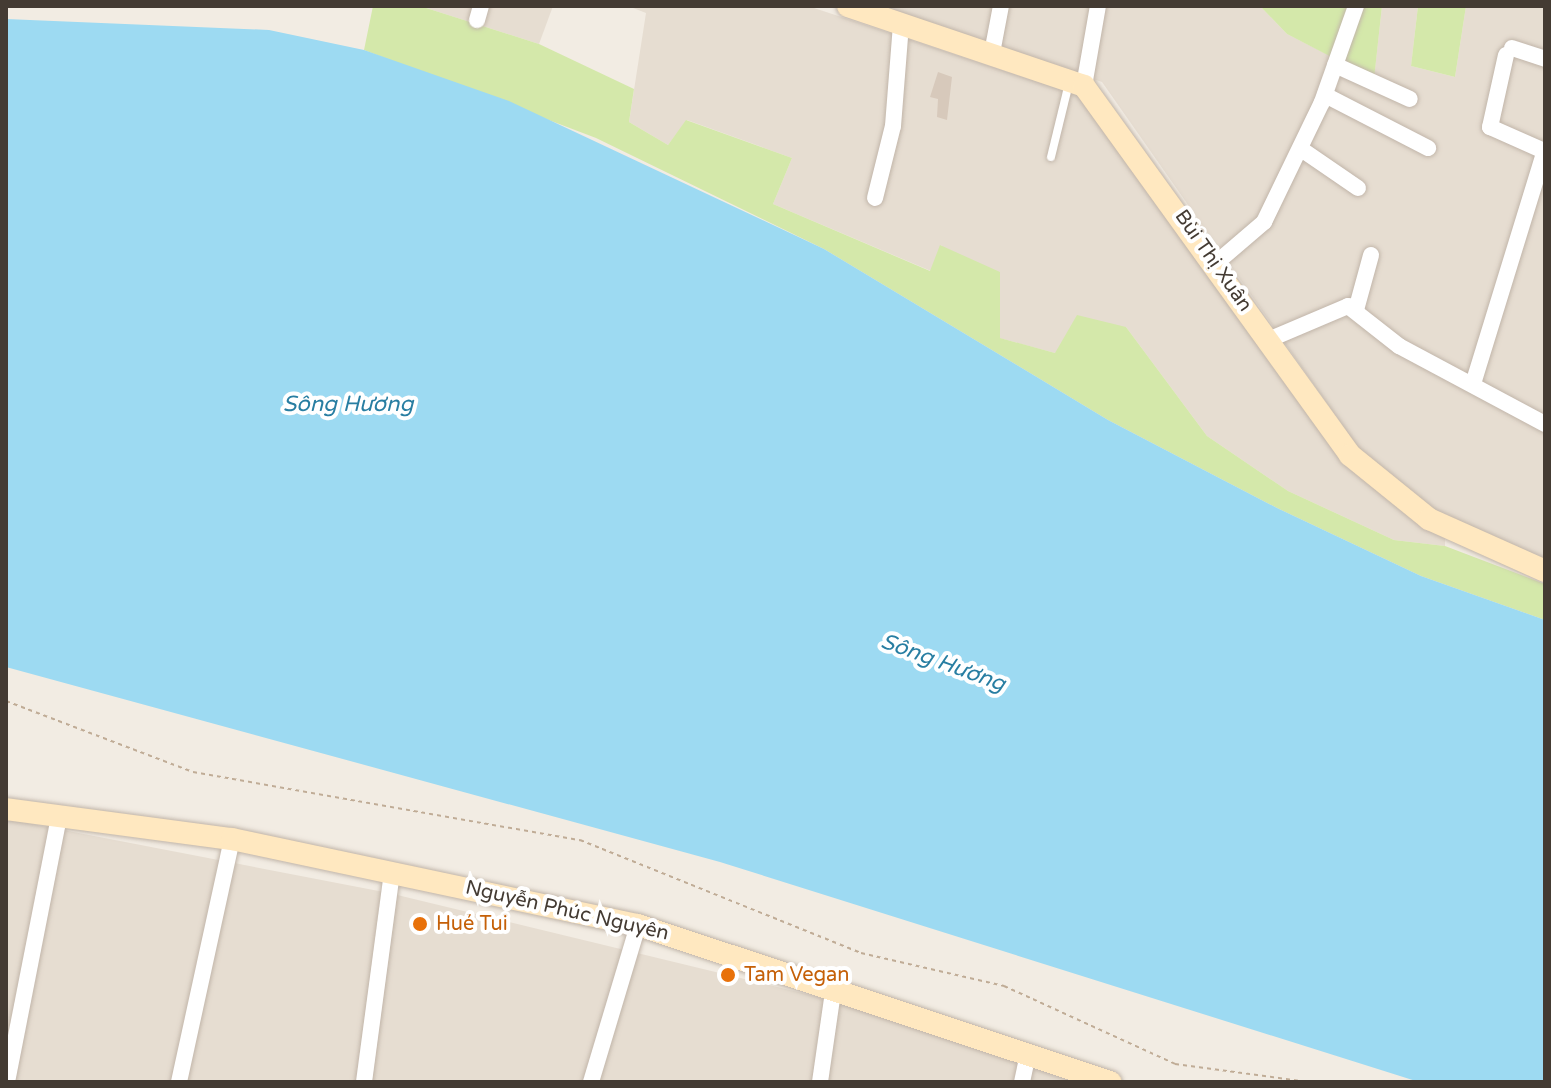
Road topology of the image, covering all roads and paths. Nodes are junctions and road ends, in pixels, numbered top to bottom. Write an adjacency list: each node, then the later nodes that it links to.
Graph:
1 (848, 6): 5 (main road)
2 (1001, 6): 6 (street)
3 (1098, 6): 9 (street)
4 (1356, 6): 8 (street)
5 (901, 24): 6 (main road); 18 (street)
6 (992, 53): 9 (main road)
7 (1545, 59): 14 (street)
8 (1335, 65): 10 (street); 11 (street)
9 (1077, 82): 15 (lane); 20 (main road, Bùi Thị Xuân)
10 (1325, 95): 12 (street); 13 (street)
11 (1410, 99)
12 (1428, 148)
13 (1301, 149): 17 (street); 20 (street)
14 (1544, 150): 16 (street)
15 (1051, 157)
16 (1540, 183): 23 (street)
17 (1358, 188)
18 (875, 198)
19 (1371, 255): 21 (street)
20 (1215, 264): 22 (main road, Bùi Thị Xuân)
21 (1356, 310): 22 (street); 23 (street)
22 (1268, 340): 25 (main road, Bùi Thị Xuân)
23 (1473, 384): 24 (street)
24 (1545, 424)
25 (1545, 571)
26 (6, 701): 41 (path)
27 (6, 809): 28 (main road, Nguyễn Phúc Nguyên)
28 (59, 816): 29 (main road, Nguyễn Phúc Nguyên); 34 (street)
29 (232, 839): 30 (main road, Nguyễn Phúc Nguyên); 35 (street)
30 (392, 871): 31 (main road, Nguyễn Phúc Nguyên); 36 (street)
31 (638, 925): 32 (main road, Nguyễn Phúc Nguyên); 37 (street)
32 (834, 985): 33 (main road, Nguyễn Phúc Nguyên); 38 (street)
33 (1028, 1054): 39 (street); 40 (main road, Nguyễn Phúc Nguyên)
34 (7, 1082)
35 (179, 1082)
36 (364, 1082)
37 (591, 1082)
38 (820, 1082)
39 (1022, 1082)
40 (1111, 1082)
41 (1308, 1082)

